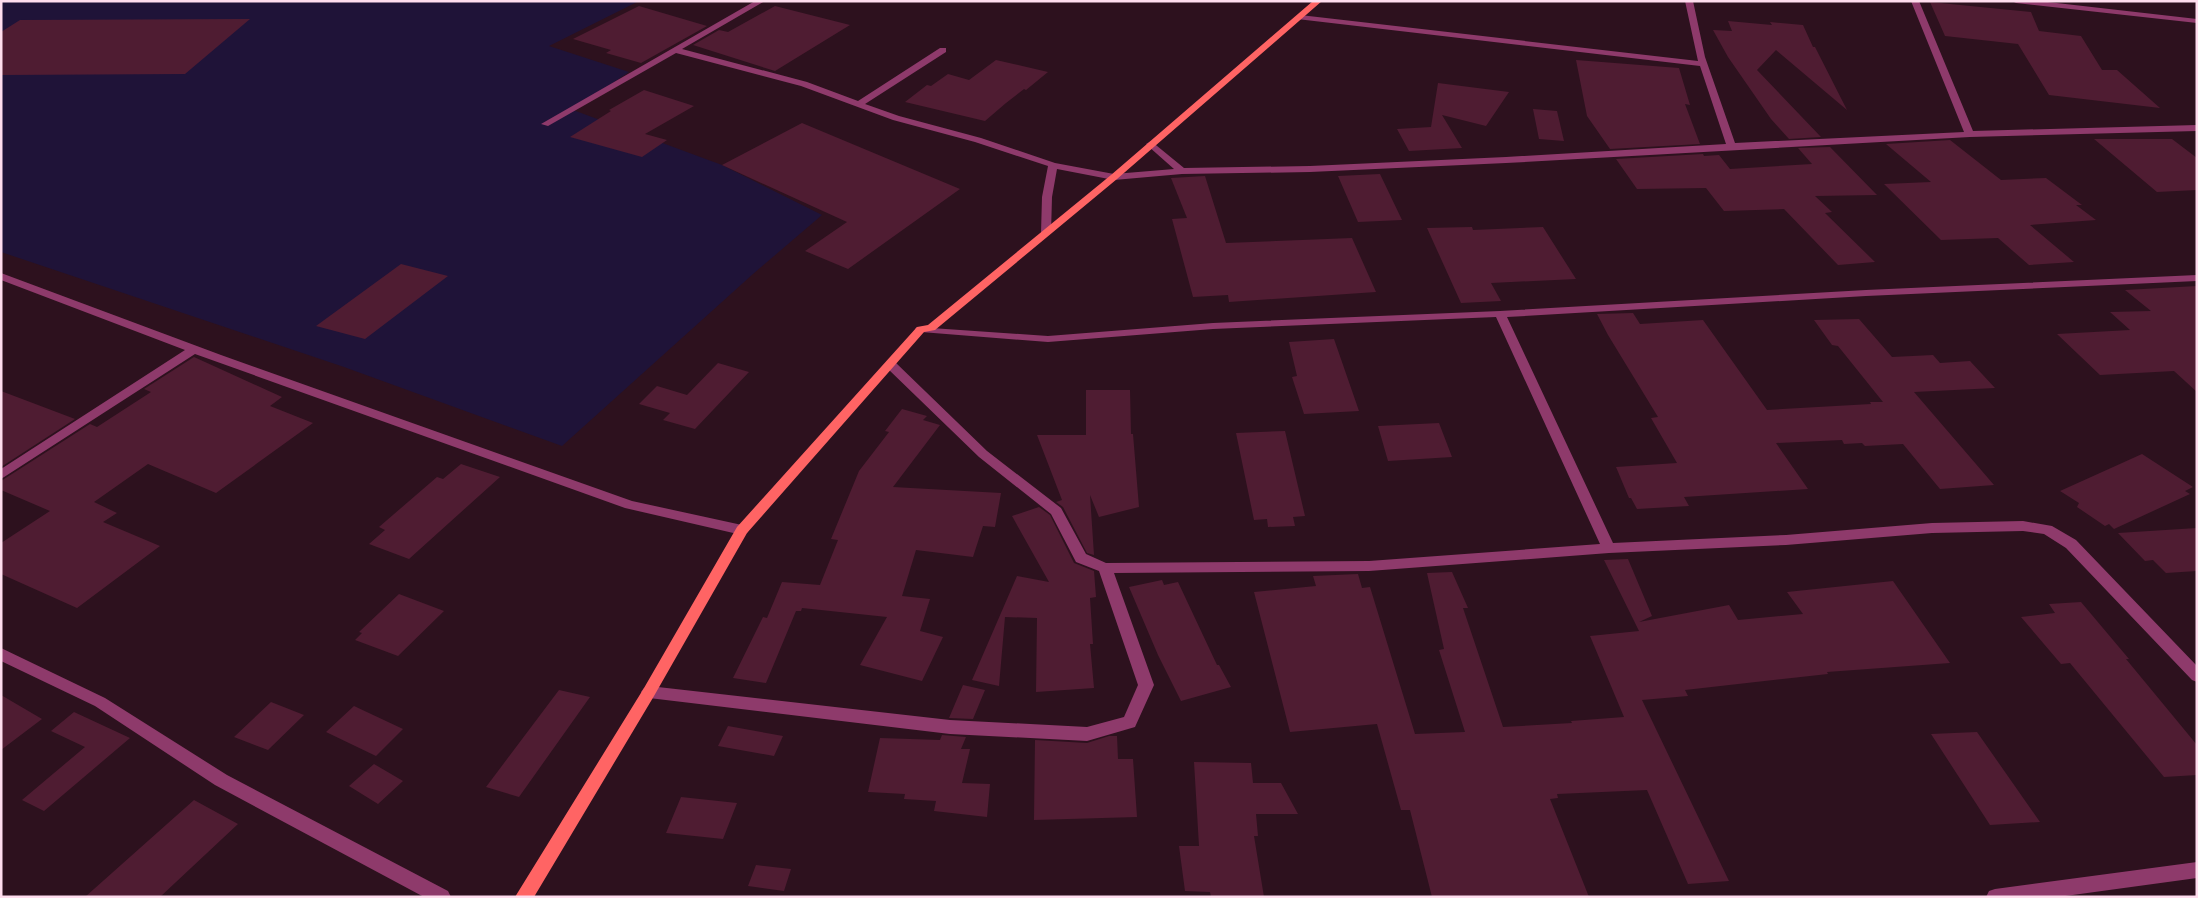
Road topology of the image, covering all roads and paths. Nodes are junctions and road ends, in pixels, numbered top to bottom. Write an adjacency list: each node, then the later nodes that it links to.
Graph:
1 (761, 1): 8 (street)
2 (1318, 1): 6 (main road)
3 (1689, 1): 10 (street)
4 (1915, 1): 14 (street)
5 (2016, 1): 7 (street)
6 (1300, 17): 10 (street); 15 (main road)
7 (2197, 21)
8 (675, 50): 11 (street); 12 (street)
9 (943, 50): 11 (street)
10 (1702, 64): 16 (street)
11 (859, 104): 17 (street)
12 (545, 124)
13 (2197, 128): 14 (street)
14 (1970, 134): 16 (street)
15 (1151, 144): 18 (street); 19 (main road)
16 (1731, 146): 18 (street)
17 (1053, 164): 19 (street); 20 (street)
18 (1182, 171): 19 (street)
19 (1114, 177): 20 (main road)
20 (1046, 233): 24 (main road)
21 (1, 276): 25 (street)
22 (2197, 278): 23 (street)
23 (1500, 314): 24 (street); 29 (street)
24 (921, 329): 26 (main road)
25 (194, 348): 27 (street); 28 (street)
26 (891, 365): 28 (main road); 30 (street)
27 (1, 475)
28 (742, 530): 33 (main road)
29 (1608, 548): 30 (street); 32 (street)
30 (1105, 568): 33 (street)
31 (1, 654): 35 (street)
32 (2197, 676)
33 (649, 692): 36 (main road)
34 (2197, 870): 37 (street)
35 (442, 897)
36 (524, 897)
37 (1995, 897)

